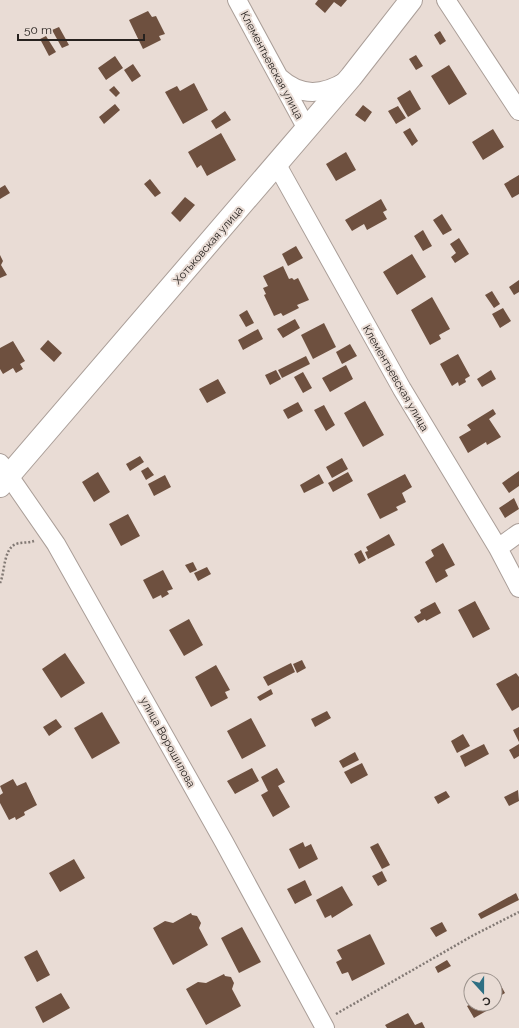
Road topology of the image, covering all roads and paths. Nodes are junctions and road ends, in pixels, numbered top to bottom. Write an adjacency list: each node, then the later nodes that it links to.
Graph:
1 (237, 0): 4 (street, Клементьевская улица)
2 (411, 0): 5 (main road, Хотьковская улица)
3 (446, 0): 6 (street)
4 (278, 76): 5 (street); 7 (street, Клементьевская улица)
5 (351, 77): 7 (main road, Хотьковская улица)
6 (519, 111)
7 (307, 129): 8 (main road, Хотьковская улица)
8 (277, 165): 9 (main road, Хотьковская улица); 12 (street, Клементьевская улица)
9 (3, 475): 10 (street, улица Ворошилова)
10 (47, 531): 13 (path); 16 (street, улица Ворошилова)
11 (519, 533): 12 (street)
12 (498, 548): 14 (street, Клементьевская улица)
13 (0, 583)
14 (519, 588)
15 (519, 912): 16 (path)
16 (323, 1025)

